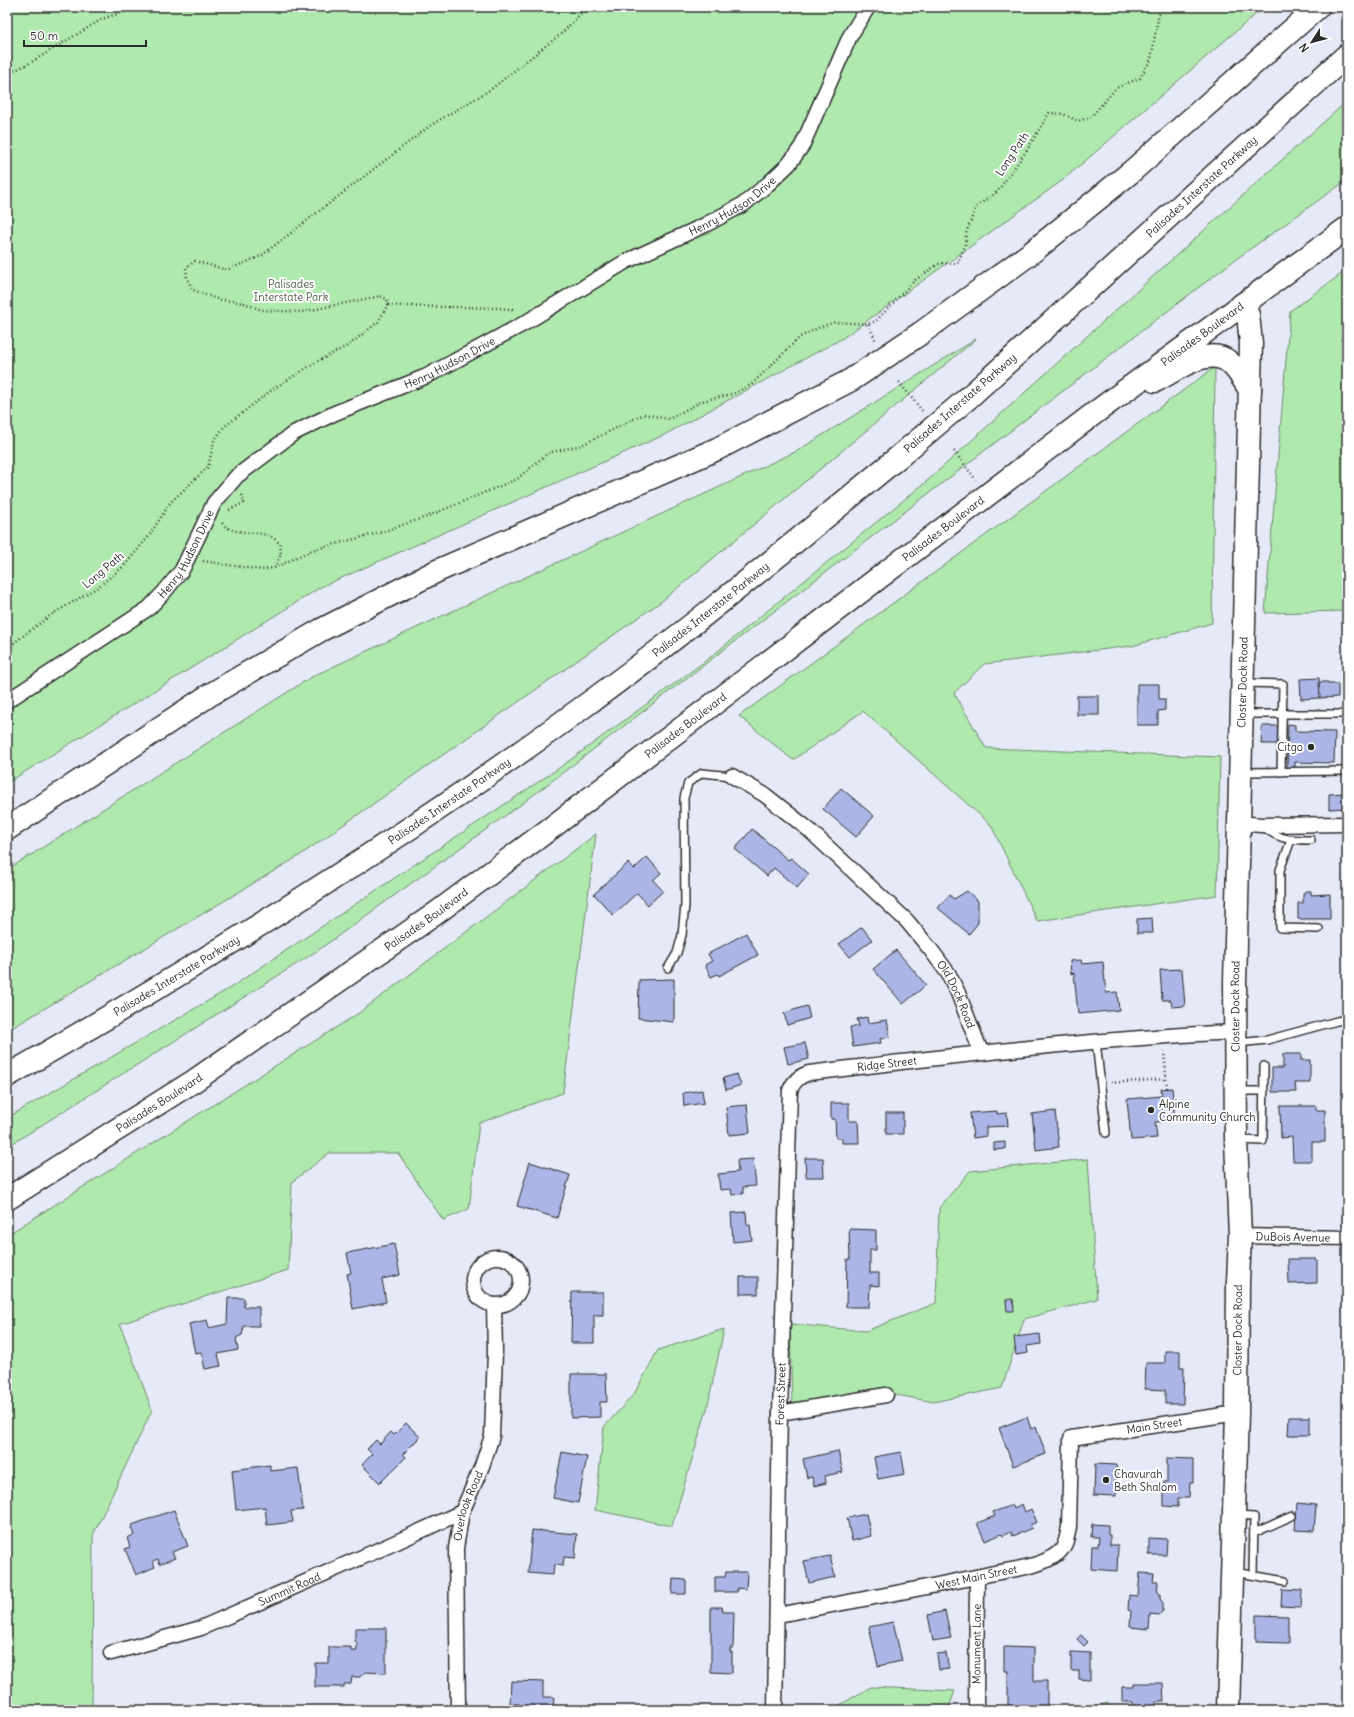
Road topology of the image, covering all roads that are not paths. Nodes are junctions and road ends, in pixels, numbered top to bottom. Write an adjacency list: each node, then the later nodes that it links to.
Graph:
1 (868, 7): 9 (street, Henry Hudson Drive)
2 (1318, 7): 20 (main road, bridge)
3 (1347, 55): 30 (main road, Palisades Interstate Parkway, bridge)
4 (1347, 228): 5 (main road, Palisades Boulevard)
5 (1243, 304): 6 (main road, Closter Dock Road); 7 (main road, Palisades Boulevard)
6 (1250, 390): 7 (main road); 8 (main road, Closter Dock Road)
7 (1096, 412): 36 (main road, Palisades Boulevard)
8 (1242, 683): 10 (main road, Closter Dock Road); 11 (lane)
9 (7, 701)
10 (1242, 714): 11 (lane); 14 (main road, Closter Dock Road)
11 (1282, 714): 12 (lane); 15 (lane)
12 (1347, 714)
13 (1347, 771): 15 (lane)
14 (1240, 772): 15 (lane); 17 (main road, Closter Dock Road)
15 (1281, 772)
16 (732, 776): 24 (lane); 28 (street, Old Dock Road)
17 (1239, 824): 19 (street); 26 (main road, Closter Dock Road)
18 (1347, 824): 19 (street)
19 (1261, 825): 21 (lane)
20 (7, 829)
21 (1291, 840): 22 (lane); 23 (lane)
22 (1311, 840)
23 (1319, 929)
24 (668, 968)
25 (1347, 1019): 26 (lane)
26 (1235, 1037): 27 (street); 32 (main road, Closter Dock Road)
27 (1096, 1041): 28 (street); 34 (lane)
28 (981, 1052): 31 (street, Ridge Street)
29 (1264, 1066): 33 (lane)
30 (7, 1076)
31 (795, 1080): 41 (street, Forest Street)
32 (1236, 1091): 33 (lane); 35 (main road, Closter Dock Road)
33 (1264, 1091): 35 (lane)
34 (1106, 1133)
35 (1236, 1140): 37 (main road, Closter Dock Road)
36 (7, 1199)
37 (1240, 1236): 38 (street, DuBois Avenue); 42 (main road, Closter Dock Road)
38 (1347, 1238)
39 (494, 1305): 44 (street, Overlook Road)
40 (886, 1395): 41 (street)
41 (780, 1413): 51 (street, Forest Street)
42 (1238, 1413): 43 (street, Main Street); 45 (main road, Closter Dock Road)
43 (1071, 1438): 49 (street, West Main Street)
44 (462, 1512): 52 (street, Summit Road); 53 (street, Overlook Road)
45 (1234, 1516): 47 (lane); 48 (main road, Closter Dock Road)
46 (1292, 1516): 47 (lane)
47 (1254, 1533): 48 (lane)
48 (1243, 1574): 50 (lane); 56 (main road, Closter Dock Road)
49 (977, 1577): 51 (street, West Main Street); 55 (street, Monument Lane)
50 (1285, 1581)
51 (776, 1615): 54 (street, Forest Street)
52 (111, 1653)
53 (458, 1710)
54 (775, 1710)
55 (976, 1710)
56 (1228, 1710)

